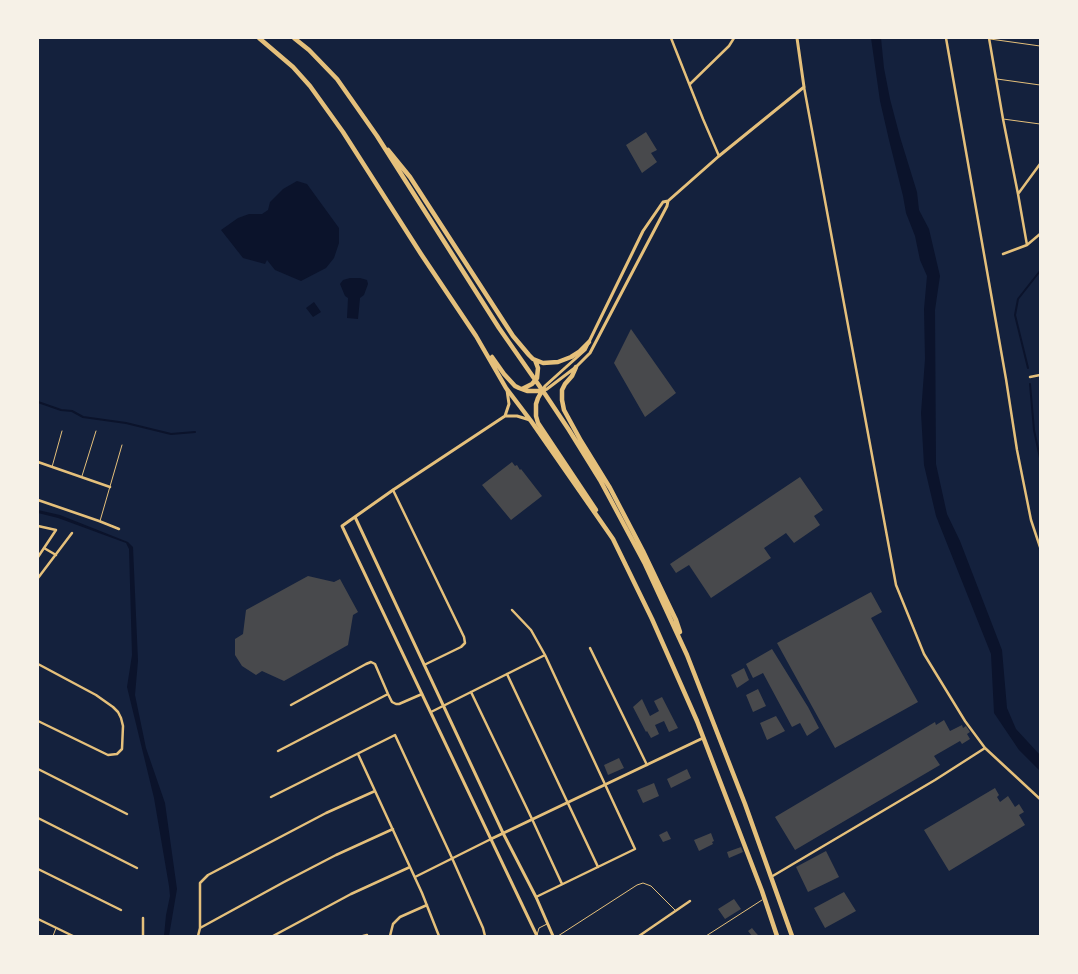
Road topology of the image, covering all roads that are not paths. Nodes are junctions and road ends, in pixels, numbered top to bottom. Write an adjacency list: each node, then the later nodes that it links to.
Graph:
1 (259, 38): 23 (highway)
2 (294, 38): 15 (highway)
3 (672, 38): 10 (street)
4 (734, 38): 10 (street)
5 (797, 38): 12 (street)
6 (946, 38): 49 (street)
7 (989, 38): 8 (lane); 9 (street)
8 (1040, 46)
9 (996, 79): 11 (lane); 13 (street)
10 (690, 84): 16 (street)
11 (1040, 85)
12 (804, 87): 16 (street); 69 (street)
13 (1002, 119): 14 (lane); 18 (street)
14 (1040, 124)
15 (377, 136): 25 (highway); 56 (highway)
16 (719, 156): 19 (street)
17 (1040, 164): 18 (street)
18 (1018, 194): 21 (street)
19 (668, 201): 24 (street); 26 (street)
20 (1040, 234): 21 (street)
21 (1027, 245): 22 (street)
22 (1003, 254)
23 (476, 336): 29 (highway); 30 (highway)
24 (589, 342): 25 (highway); 31 (street)
25 (535, 360): 30 (highway)
26 (576, 367): 31 (street); 56 (highway)
27 (1040, 375): 28 (street)
28 (1030, 377)
29 (506, 388): 32 (street); 33 (highway)
30 (518, 388): 31 (highway)
31 (542, 391): 45 (highway)
32 (505, 416): 33 (street); 41 (street)
33 (531, 421): 45 (highway)
34 (62, 431): 38 (lane)
35 (96, 431): 39 (lane)
36 (122, 445): 40 (lane)
37 (38, 462): 38 (street)
38 (52, 467): 39 (street)
39 (82, 477): 40 (street)
40 (110, 488): 44 (lane)
41 (393, 490): 43 (street); 59 (street)
42 (38, 500): 44 (street)
43 (355, 517): 59 (street); 63 (street)
44 (99, 521): 47 (street)
45 (602, 523): 68 (highway)
46 (38, 526): 50 (street)
47 (119, 529)
48 (72, 534): 51 (street)
49 (1040, 547)
50 (44, 548): 51 (street); 52 (street)
51 (56, 554): 53 (street)
52 (38, 557)
53 (38, 578)
54 (512, 610): 57 (street)
55 (590, 648): 72 (street)
56 (687, 655): 90 (highway)
57 (545, 656): 60 (street); 74 (street)
58 (38, 664): 67 (street)
59 (424, 665): 65 (street)
60 (507, 674): 61 (street); 78 (street)
61 (471, 692): 65 (street); 81 (street)
62 (388, 694): 63 (street); 64 (street); 70 (street)
63 (422, 694): 66 (street)
64 (290, 706)
65 (444, 706): 66 (street); 83 (street)
66 (431, 712): 84 (street)
67 (38, 721)
68 (704, 738): 72 (street); 94 (highway)
69 (985, 748): 77 (street); 90 (street)
70 (278, 751)
71 (358, 754): 75 (street); 76 (street); 85 (street)
72 (647, 765): 74 (street)
73 (38, 769): 79 (street)
74 (605, 785): 78 (street); 87 (street)
75 (375, 790): 82 (street); 103 (street)
76 (272, 797)
77 (1040, 799)
78 (567, 803): 81 (street); 87 (street)
79 (127, 814)
80 (38, 818): 88 (street)
81 (532, 819): 83 (street); 92 (street)
82 (393, 829): 86 (street); 103 (street)
83 (503, 833): 84 (street); 93 (street)
84 (491, 839): 85 (street); 114 (street)
85 (452, 858): 91 (street); 113 (street)
86 (410, 866): 91 (street); 104 (street)
87 (598, 867): 92 (street)
88 (137, 868)
89 (38, 869): 97 (street)
90 (771, 877): 120 (highway)
91 (415, 878): 96 (street)
92 (562, 884): 93 (street)
93 (536, 896): 101 (street)
94 (764, 898): 105 (highway); 118 (lane)
95 (690, 901): 98 (street)
96 (427, 905): 111 (street); 112 (street)
97 (121, 910)
98 (676, 911): 116 (lane); 117 (street)
99 (142, 918): 108 (street)
100 (38, 919): 102 (street)
101 (547, 924): 114 (lane); 115 (street)
102 (56, 928): 106 (lane); 107 (street)
103 (200, 928): 109 (street)
104 (281, 935): 110 (street)
105 (777, 935): 119 (lane)
106 (53, 936)
107 (73, 936)
108 (143, 936)
109 (198, 936)
110 (273, 936)
111 (390, 936)
112 (439, 936)
113 (485, 936)
114 (537, 936)
115 (554, 936)
116 (558, 936)
117 (639, 936)
118 (706, 936)
119 (771, 936)
120 (792, 936)

